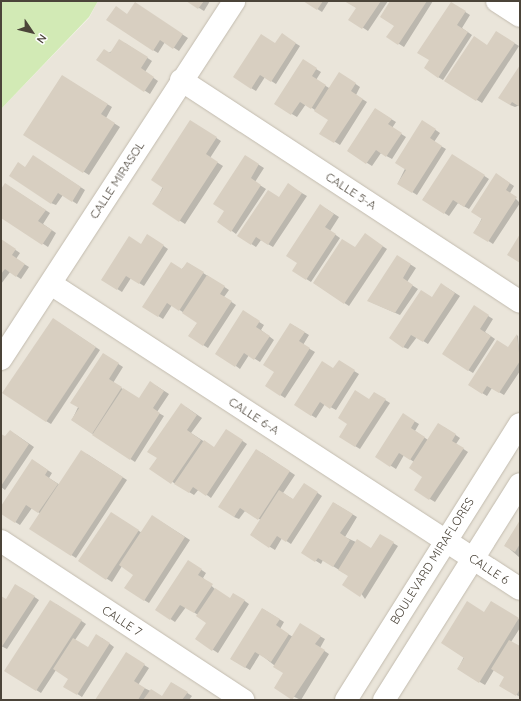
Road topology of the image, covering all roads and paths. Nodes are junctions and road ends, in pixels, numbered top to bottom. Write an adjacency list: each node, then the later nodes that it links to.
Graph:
1 (234, 1): 4 (street, CALLE MIRASOL)
2 (497, 1): 3 (street)
3 (520, 16)
4 (181, 80): 5 (street, CALLE MIRASOL); 6 (street, CALLE 5-A)
5 (51, 284): 7 (street, CALLE MIRASOL); 11 (street, CALLE 6-A)
6 (520, 302)
7 (1, 359)
8 (520, 424): 11 (street, BOULEVARD MIRAFLORES)
9 (520, 484): 11 (street, BOULEVARD MIRAFLORES)
10 (1, 541): 13 (street, CALLE 7)
11 (458, 549): 12 (street, CALLE 6); 14 (street, BOULEVARD MIRAFLORES); 15 (street, BOULEVARD MIRAFLORES)
12 (520, 589)
13 (243, 700)
14 (346, 700)
15 (384, 700)

